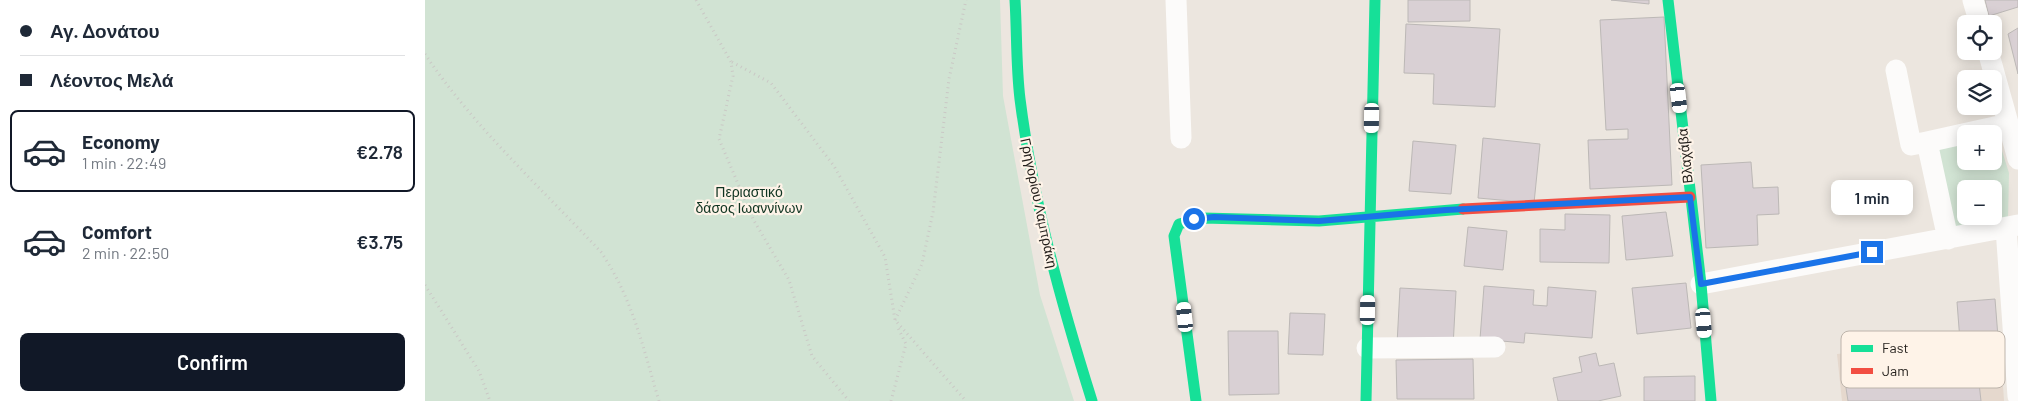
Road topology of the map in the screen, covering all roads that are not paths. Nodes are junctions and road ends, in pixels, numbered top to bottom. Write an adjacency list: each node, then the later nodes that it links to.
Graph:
1 (1015, 0): 21 (street, Γρηγορίου Λαμπράκη)
2 (1176, 0): 10 (street)
3 (1375, 0): 14 (street)
4 (1668, 0): 13 (street, Βλαχάβα)
5 (1973, 0): 6 (street)
6 (1977, 15)
7 (1990, 60): 9 (street)
8 (1896, 70): 11 (street)
9 (2008, 124): 11 (street); 12 (street)
10 (1181, 138)
11 (1927, 142): 16 (street)
12 (2018, 159)
13 (1690, 197): 14 (street); 17 (street, Βλαχάβα)
14 (1370, 216): 19 (street); 22 (street)
15 (2012, 226): 16 (street); 20 (street)
16 (1948, 238): 17 (street)
17 (1701, 284): 24 (street, Βλαχάβα)
18 (1495, 347): 19 (street)
19 (1367, 348): 23 (street)
20 (2018, 396)
21 (1092, 401)
22 (1196, 401)
23 (1366, 401)
24 (1711, 401)

